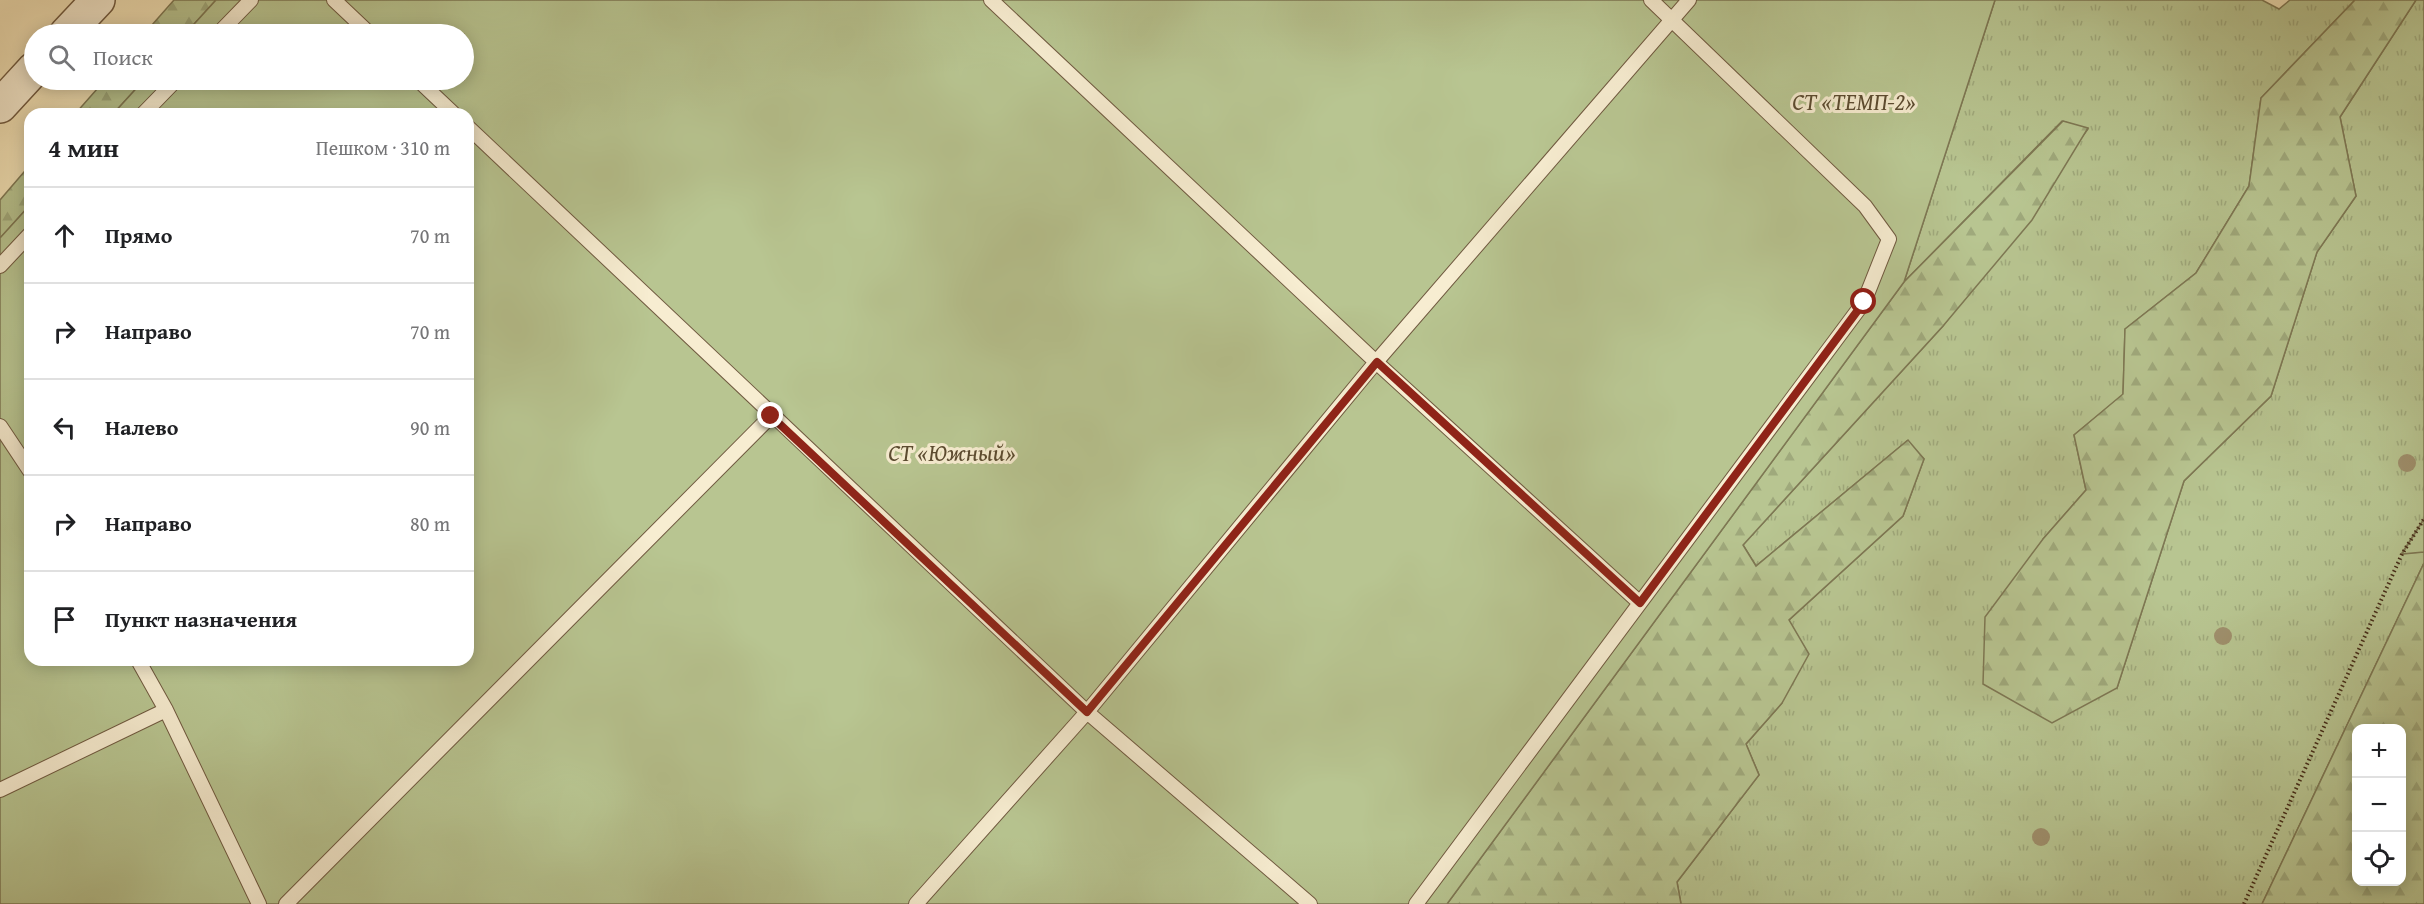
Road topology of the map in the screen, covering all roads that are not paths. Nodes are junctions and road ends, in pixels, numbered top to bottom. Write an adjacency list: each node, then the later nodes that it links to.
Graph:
1 (98, 0): 8 (street)
2 (251, 0): 9 (lane)
3 (334, 0): 10 (lane)
4 (991, 0): 20 (lane)
5 (1651, 0): 7 (lane)
6 (1689, 0): 7 (lane)
7 (1673, 21): 20 (lane); 24 (lane)
8 (75, 24)
9 (228, 24)
10 (359, 24)
11 (24, 80): 14 (street)
12 (166, 90): 15 (lane)
13 (429, 90): 16 (lane)
14 (0, 106)
15 (149, 108)
16 (448, 108)
17 (474, 133): 21 (lane)
18 (24, 240): 19 (lane)
19 (0, 266)
20 (1377, 362): 24 (lane); 27 (lane)
21 (771, 416): 27 (lane); 30 (lane)
22 (0, 426): 23 (lane)
23 (24, 462)
24 (1640, 603): 33 (lane)
25 (141, 666): 26 (lane)
26 (166, 710): 28 (lane); 29 (lane)
27 (1087, 712): 31 (lane); 32 (lane)
28 (0, 790)
29 (259, 904)
30 (286, 904)
31 (916, 904)
32 (1310, 904)
33 (1416, 904)

